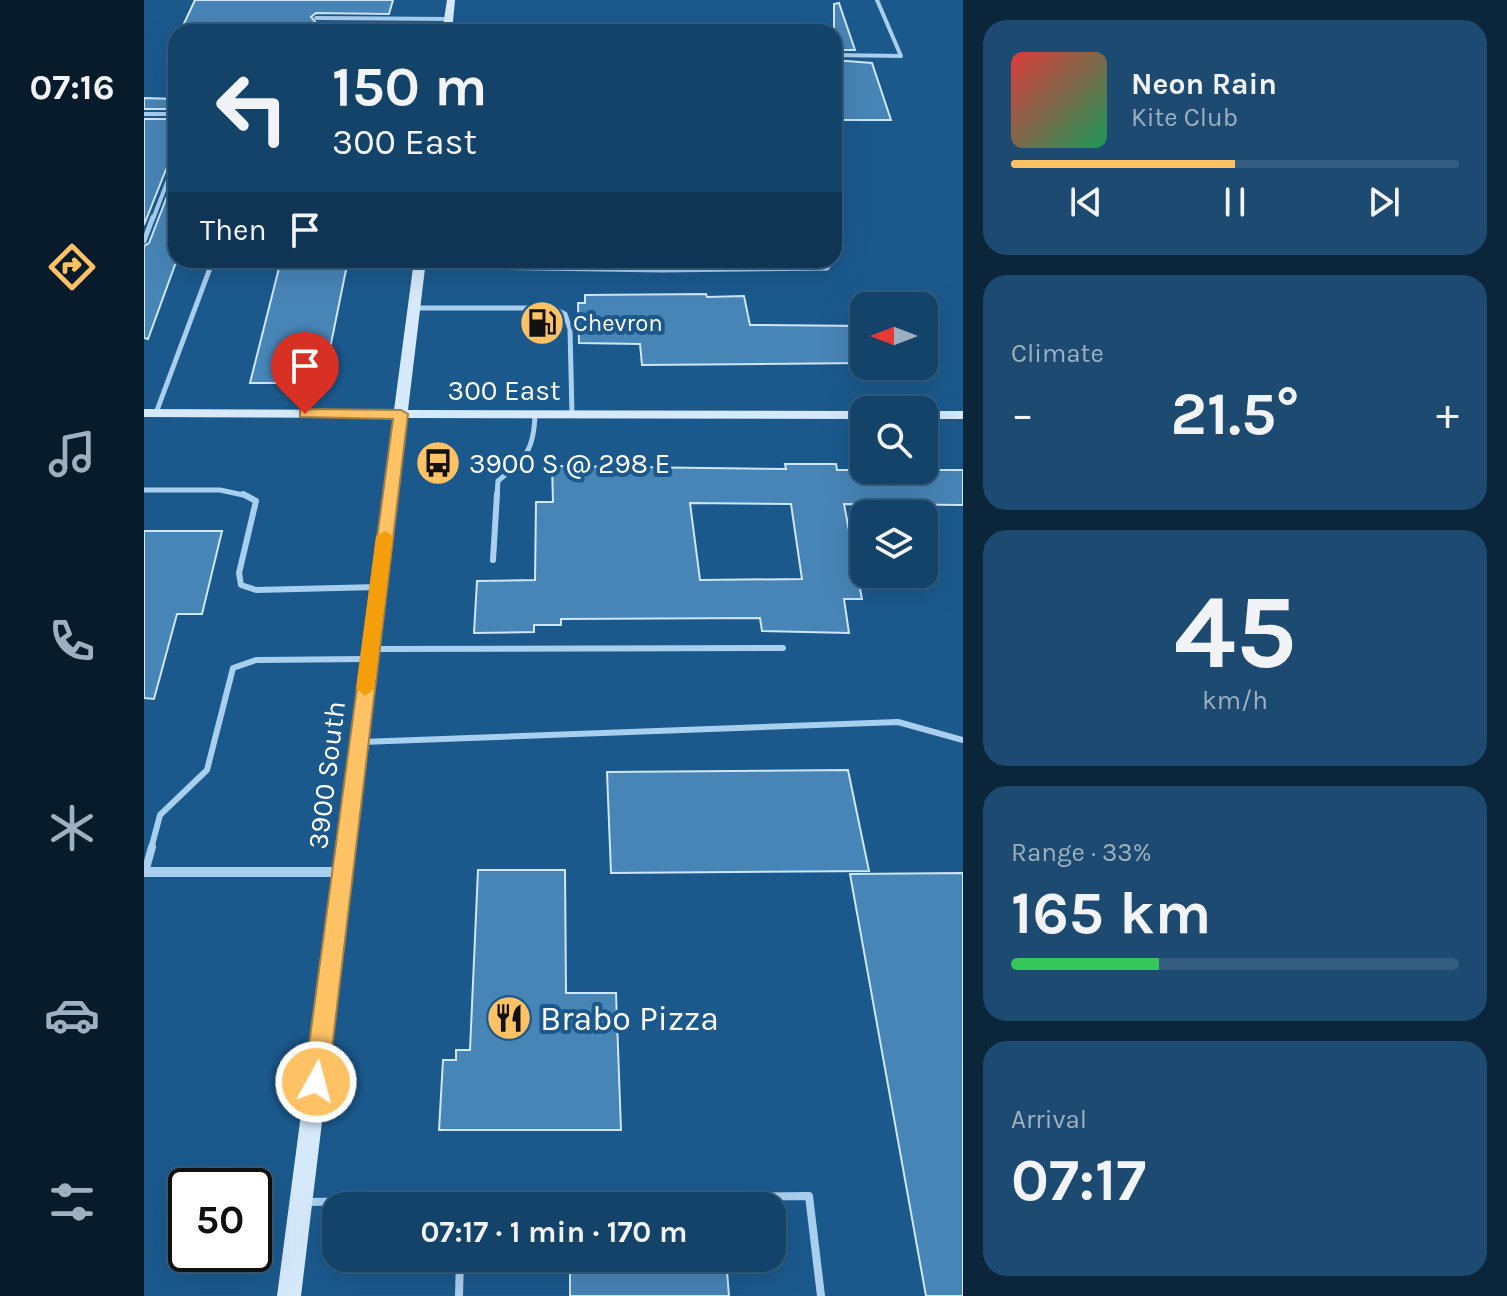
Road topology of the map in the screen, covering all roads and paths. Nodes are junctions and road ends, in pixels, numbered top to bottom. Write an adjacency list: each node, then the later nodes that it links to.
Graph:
1 (451, 0): 4 (main road)
2 (877, 0): 6 (lane)
3 (316, 18): 4 (lane)
4 (449, 19): 5 (main road)
5 (448, 24)
6 (842, 55)
7 (144, 114): 8 (lane)
8 (168, 114)
9 (168, 180): 10 (lane)
10 (144, 241)
11 (210, 268): 16 (lane)
12 (418, 268): 15 (main road, 3900 South)
13 (592, 268): 14 (lane)
14 (827, 268)
15 (414, 308): 17 (main road, 3900 South); 19 (lane)
16 (150, 413): 17 (main road, 300 East)
17 (401, 414): 18 (main road, 300 East); 25 (main road, 3900 South)
18 (535, 414): 19 (main road, 300 East); 24 (lane)
19 (572, 414): 20 (main road, 300 East)
20 (850, 415)
21 (938, 415): 22 (main road)
22 (963, 415)
23 (144, 490): 25 (lane)
24 (493, 560)
25 (378, 587): 27 (main road, 3900 South)
26 (783, 648): 27 (lane)
27 (369, 654): 29 (main road, 3900 South); 30 (lane)
28 (963, 740): 29 (lane)
29 (358, 742): 31 (main road, 3900 South)
30 (144, 872): 31 (street)
31 (342, 872): 33 (main road, 3900 South)
32 (786, 1196): 38 (lane)
33 (301, 1202): 34 (lane); 36 (main road, 3900 South)
34 (322, 1202)
35 (460, 1272): 37 (lane)
36 (289, 1296)
37 (459, 1296)
38 (821, 1296)

